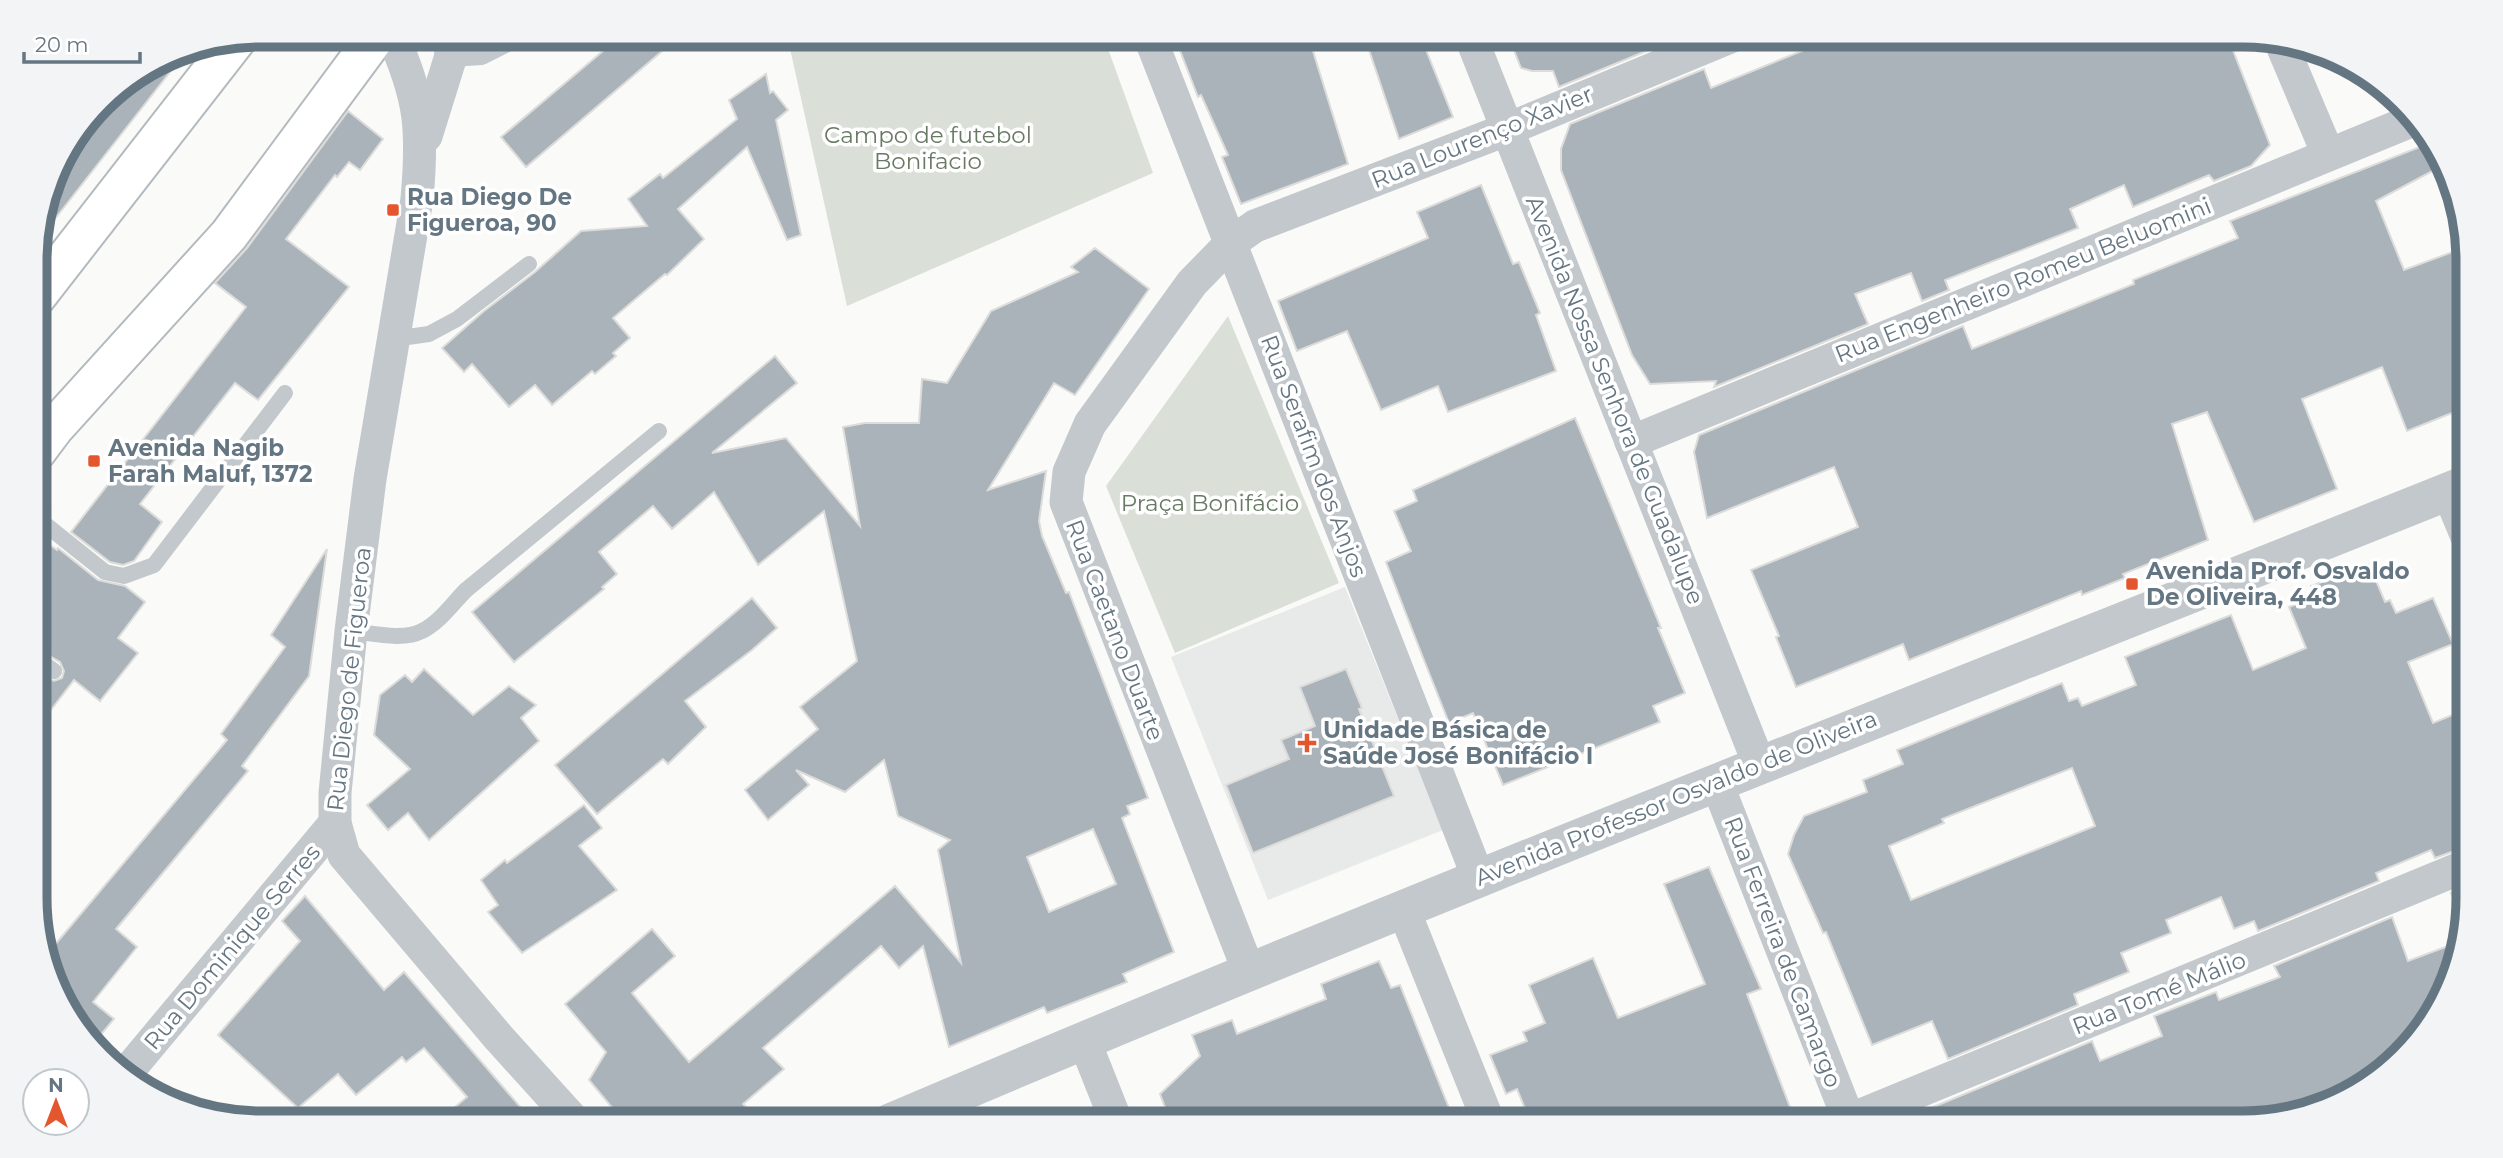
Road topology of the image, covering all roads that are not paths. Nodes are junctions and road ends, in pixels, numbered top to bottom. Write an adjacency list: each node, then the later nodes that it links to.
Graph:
1 (451, 47): 13 (street, Rua Diego de Figueroa)
2 (1475, 47): 12 (street, Avenida Nossa Senhora de Guadalupe)
3 (1705, 47): 12 (street, Rua Lourenço Xavier)
4 (367, 48): 21 (main road)
5 (397, 48): 13 (street, Rua Diego de Figueroa)
6 (454, 48): 7 (lane)
7 (500, 48)
8 (1154, 48): 15 (street, Rua Serafim dos Anjos)
9 (228, 50): 17 (main road)
10 (2284, 51): 14 (street)
11 (2406, 123): 14 (street, Rua Engenheiro Romeu Beluomini)
12 (1508, 129): 15 (street, Rua Lourenço Xavier); 22 (street, Avenida Nossa Senhora de Guadalupe)
13 (421, 152): 18 (street, Rua Diego de Figueroa)
14 (2328, 154): 22 (street, Rua Engenheiro Romeu Beluomini)
15 (1232, 242): 32 (street, Rua Serafim dos Anjos); 34 (street, Rua Caetano Duarte)
16 (529, 264): 18 (lane)
17 (48, 282)
18 (393, 339): 25 (street, Rua Diego de Figueroa)
19 (285, 393): 24 (lane)
20 (659, 431): 25 (lane)
21 (48, 436)
22 (1631, 442): 28 (street, Avenida Nossa Senhora de Guadalupe)
23 (2456, 488): 28 (street, Avenida Professor Osvaldo de Oliveira)
24 (48, 526)
25 (351, 631): 30 (street, Rua Diego de Figueroa)
26 (47, 666): 27 (lane)
27 (54, 671)
28 (1759, 764): 29 (street, Avenida Professor Osvaldo de Oliveira)
29 (1716, 781): 32 (street, Avenida Professor Osvaldo de Oliveira); 38 (street, Rua Ferreira de Camargo)
30 (335, 823): 36 (street, Rua Dominique Serres); 40 (street, Rua Diego de Figueroa)
31 (2456, 870): 39 (street, Rua Tomé Málio)
32 (1478, 877): 33 (street, Avenida Professor Osvaldo de Oliveira)
33 (1403, 908): 34 (street, Avenida Professor Osvaldo de Oliveira); 37 (street)
34 (1249, 972): 35 (street, Avenida Professor Osvaldo de Oliveira)
35 (1084, 1040): 41 (street, Avenida Professor Osvaldo de Oliveira); 42 (street)
36 (131, 1068)
37 (1484, 1110)
38 (1846, 1110)
39 (1876, 1110)
40 (565, 1111)
41 (918, 1111)
42 (1112, 1111)

